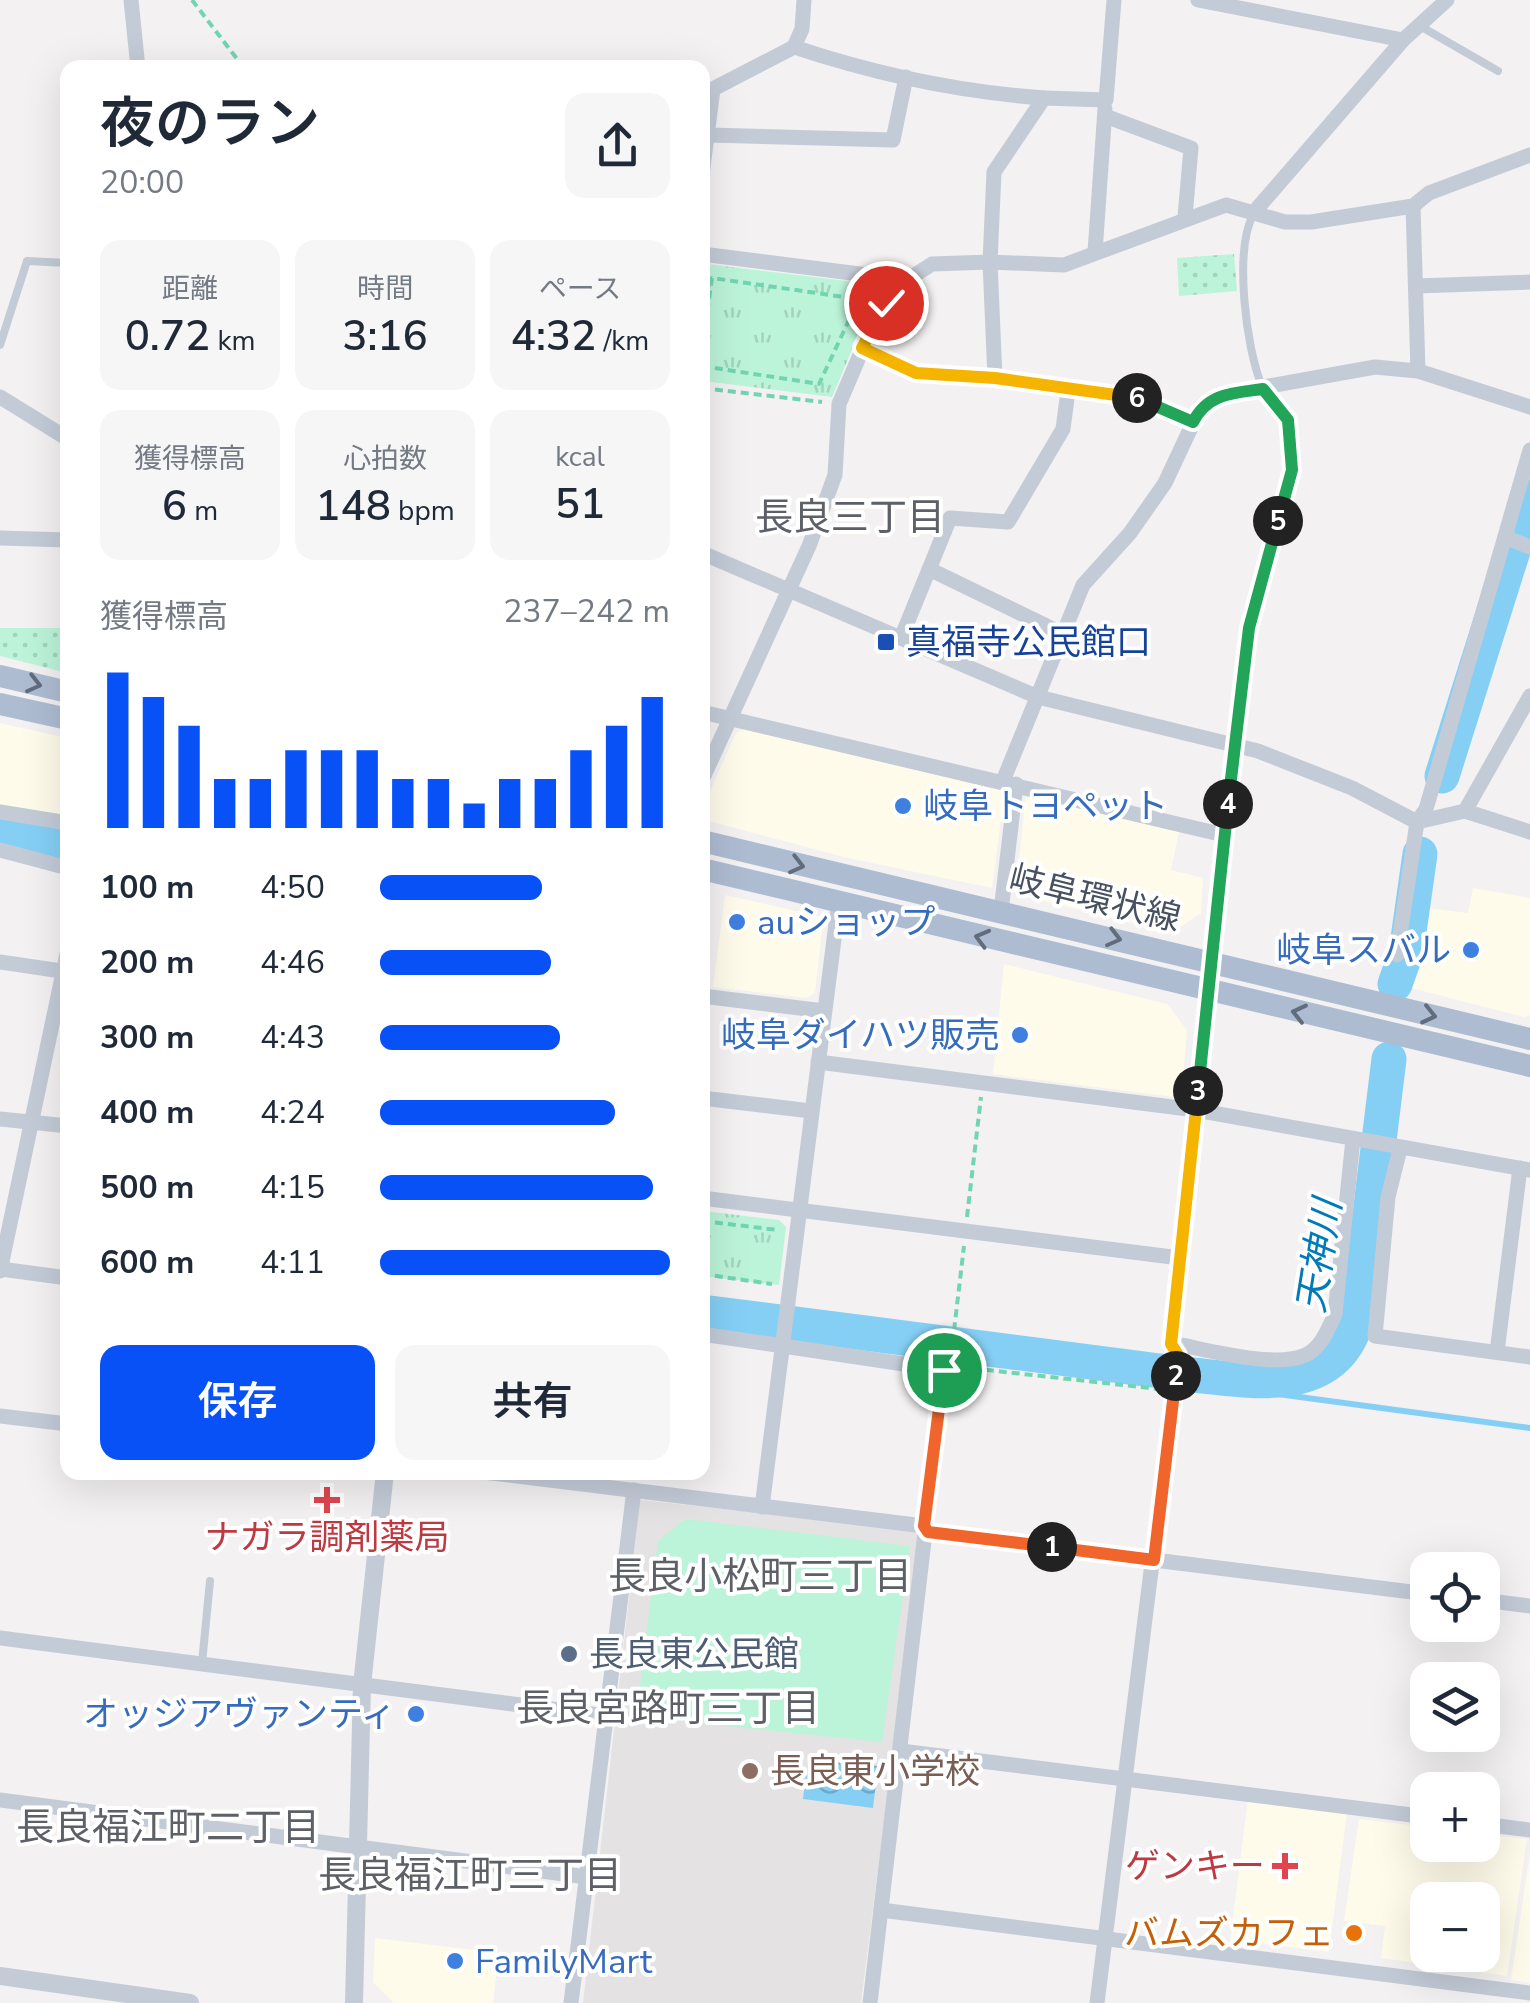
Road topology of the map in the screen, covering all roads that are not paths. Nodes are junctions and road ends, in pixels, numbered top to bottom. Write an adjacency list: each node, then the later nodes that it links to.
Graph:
1 (131, 0): 9 (street)
2 (804, 0): 8 (street)
3 (1114, 0): 14 (street)
4 (1198, 0): 7 (street)
5 (1447, 0): 6 (street)
6 (1420, 26): 7 (street); 10 (lane)
7 (1403, 40): 18 (street)
8 (794, 47): 11 (street); 12 (street)
9 (137, 60)
10 (1498, 72)
11 (906, 77): 13 (street); 15 (street)
12 (710, 90)
13 (1044, 98): 14 (street); 22 (street)
14 (1105, 108): 19 (street); 20 (street)
15 (710, 136)
16 (1530, 156): 17 (street)
17 (1413, 206): 18 (street); 26 (street)
18 (1255, 210): 19 (street); 31 (lane)
19 (1186, 217): 20 (street)
20 (1095, 252): 22 (street)
21 (710, 255): 24 (street)
22 (990, 262): 24 (street); 30 (street)
23 (60, 263): 27 (lane)
24 (907, 280): 28 (street)
25 (1530, 282): 26 (street)
26 (1416, 286): 29 (street)
27 (0, 345)
28 (862, 348): 30 (street); 43 (street)
29 (1418, 370): 31 (street); 34 (street)
30 (995, 378): 32 (street)
31 (1263, 389): 35 (street); 54 (street)
32 (1068, 392): 35 (street); 42 (street)
33 (0, 397): 36 (street)
34 (1530, 407)
35 (1193, 422): 44 (street)
36 (60, 434)
37 (1530, 450): 40 (street)
38 (0, 538): 39 (street)
39 (60, 540)
40 (1517, 542): 60 (street)
41 (710, 556): 43 (street)
42 (929, 569): 44 (street); 45 (street)
43 (790, 590): 45 (street); 53 (street)
44 (1064, 634): 49 (street)
45 (901, 638): 49 (street)
46 (0, 676): 47 (main road, one-way to 47)
47 (60, 690)
48 (1530, 696): 57 (street)
49 (1038, 697): 54 (street); 56 (street)
50 (0, 704): 52 (main road)
51 (710, 714): 53 (street)
52 (60, 717)
53 (730, 718): 55 (street); 56 (street)
54 (1235, 745): 60 (street); 62 (street)
55 (710, 762)
56 (1009, 782): 62 (street); 68 (street)
57 (1465, 810): 60 (street); 61 (street)
58 (0, 812): 59 (street)
59 (60, 822)
60 (1417, 822): 69 (street)
61 (1530, 832)
62 (1224, 835): 71 (street)
63 (710, 843): 68 (main road, 岐阜環状線, one-way to 68)
64 (0, 850): 65 (street)
65 (60, 866)
66 (710, 871): 67 (main road, 岐阜環状線)
67 (839, 900): 73 (main road, 岐阜環状線, one-way to 67); 76 (street)
68 (1000, 911): 71 (main road, 岐阜環状線, one-way to 71)
69 (1397, 954)
70 (0, 962): 72 (street)
71 (1212, 962): 73 (street); 77 (main road, 岐阜環状線, one-way to 77)
72 (60, 970)
73 (1208, 992): 79 (main road, 岐阜環状線, one-way to 73); 81 (street)
74 (60, 993): 84 (street)
75 (710, 997): 76 (street)
76 (824, 1011): 78 (street)
77 (1530, 1039)
78 (818, 1062): 81 (street); 82 (street)
79 (1530, 1066)
80 (710, 1099): 82 (street)
81 (1196, 1110): 86 (street); 91 (street)
82 (811, 1112): 90 (street)
83 (0, 1119): 84 (street)
84 (31, 1122): 85 (street); 92 (street)
85 (60, 1125)
86 (1358, 1140): 87 (street); 96 (street)
87 (1394, 1148): 88 (street); 97 (street)
88 (1525, 1169): 97 (street)
89 (710, 1199): 90 (street)
90 (798, 1210): 91 (street); 95 (street)
91 (1180, 1258): 96 (street)
92 (0, 1270): 93 (street)
93 (60, 1277)
94 (710, 1335): 95 (street)
95 (781, 1344): 104 (street); 105 (street)
96 (1174, 1349): 106 (street)
97 (1497, 1352): 98 (street)
98 (1530, 1357)
99 (0, 1416): 100 (street)
100 (60, 1423)
101 (384, 1480): 113 (street)
102 (550, 1480): 103 (street)
103 (634, 1490): 104 (street); 114 (street)
104 (762, 1507): 105 (street)
105 (926, 1529): 106 (street); 115 (street)
106 (1154, 1560): 108 (street); 116 (street)
107 (210, 1580): 112 (lane)
108 (1410, 1592)
109 (1500, 1602): 110 (street)
110 (1530, 1606)
111 (0, 1638): 112 (street)
112 (202, 1663): 113 (street)
113 (362, 1684): 114 (street); 121 (street)
114 (606, 1716): 122 (street)
115 (901, 1752): 116 (street); 123 (street)
116 (1126, 1780): 118 (street); 124 (street)
117 (0, 1800): 121 (street)
118 (1410, 1815)
119 (1500, 1826): 120 (street)
120 (1530, 1830)
121 (356, 1848): 122 (street); 128 (street)
122 (586, 1876): 129 (street)
123 (882, 1910): 124 (street); 130 (street)
124 (1105, 1941): 126 (street); 131 (street)
125 (0, 1976): 127 (street)
126 (1530, 1992)
127 (190, 2003)
128 (354, 2003)
129 (571, 2003)
130 (870, 2003)
131 (1098, 2003)

